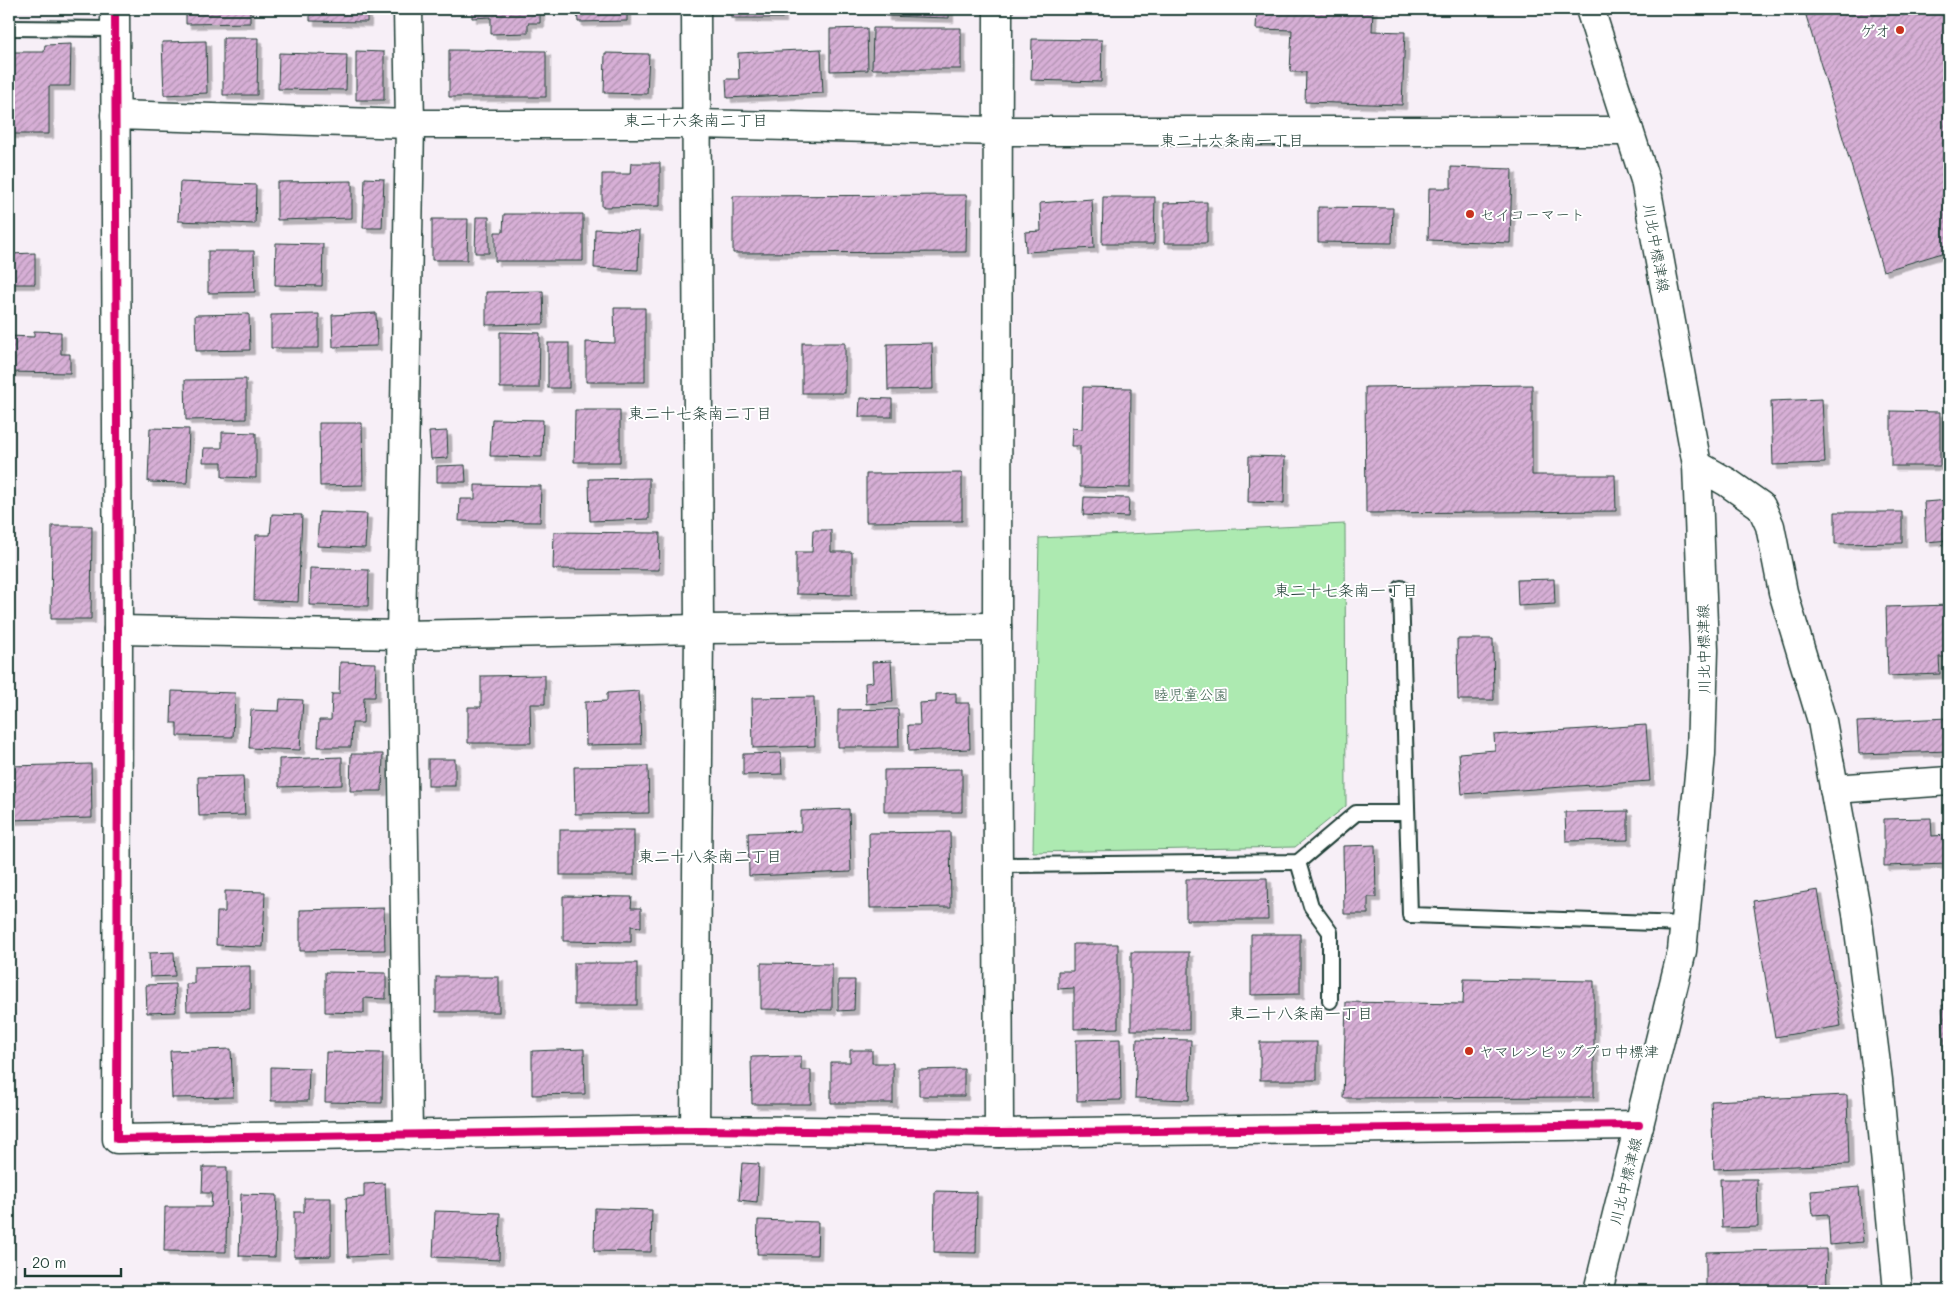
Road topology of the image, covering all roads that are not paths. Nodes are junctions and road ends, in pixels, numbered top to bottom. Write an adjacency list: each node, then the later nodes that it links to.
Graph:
1 (408, 9): 8 (street)
2 (696, 9): 9 (street)
3 (998, 9): 10 (street)
4 (1590, 9): 11 (street, 川北中標津線)
5 (115, 19): 6 (lane); 7 (street)
6 (9, 28)
7 (115, 115): 8 (street); 16 (street)
8 (410, 124): 9 (street); 17 (street)
9 (697, 124): 10 (street); 15 (street)
10 (999, 131): 11 (street); 14 (street)
11 (1629, 131): 12 (street, 川北中標津線)
12 (1696, 465): 19 (street); 23 (street, 川北中標津線)
13 (1401, 588): 20 (lane)
14 (997, 627): 15 (street); 22 (street)
15 (699, 629): 17 (street); 26 (street)
16 (118, 630): 17 (street); 28 (street)
17 (401, 635): 28 (street)
18 (1949, 781): 19 (street)
19 (1834, 789): 30 (street)
20 (1407, 813): 21 (lane); 23 (lane)
21 (1298, 862): 22 (lane); 24 (lane)
22 (998, 865): 27 (street)
23 (1685, 924): 25 (street, 川北中標津線)
24 (1330, 1001)
25 (1639, 1125): 27 (street); 29 (street, 川北中標津線)
26 (696, 1130): 27 (street); 28 (street)
27 (999, 1132)
28 (408, 1135)
29 (1598, 1291)
30 (1898, 1291)

